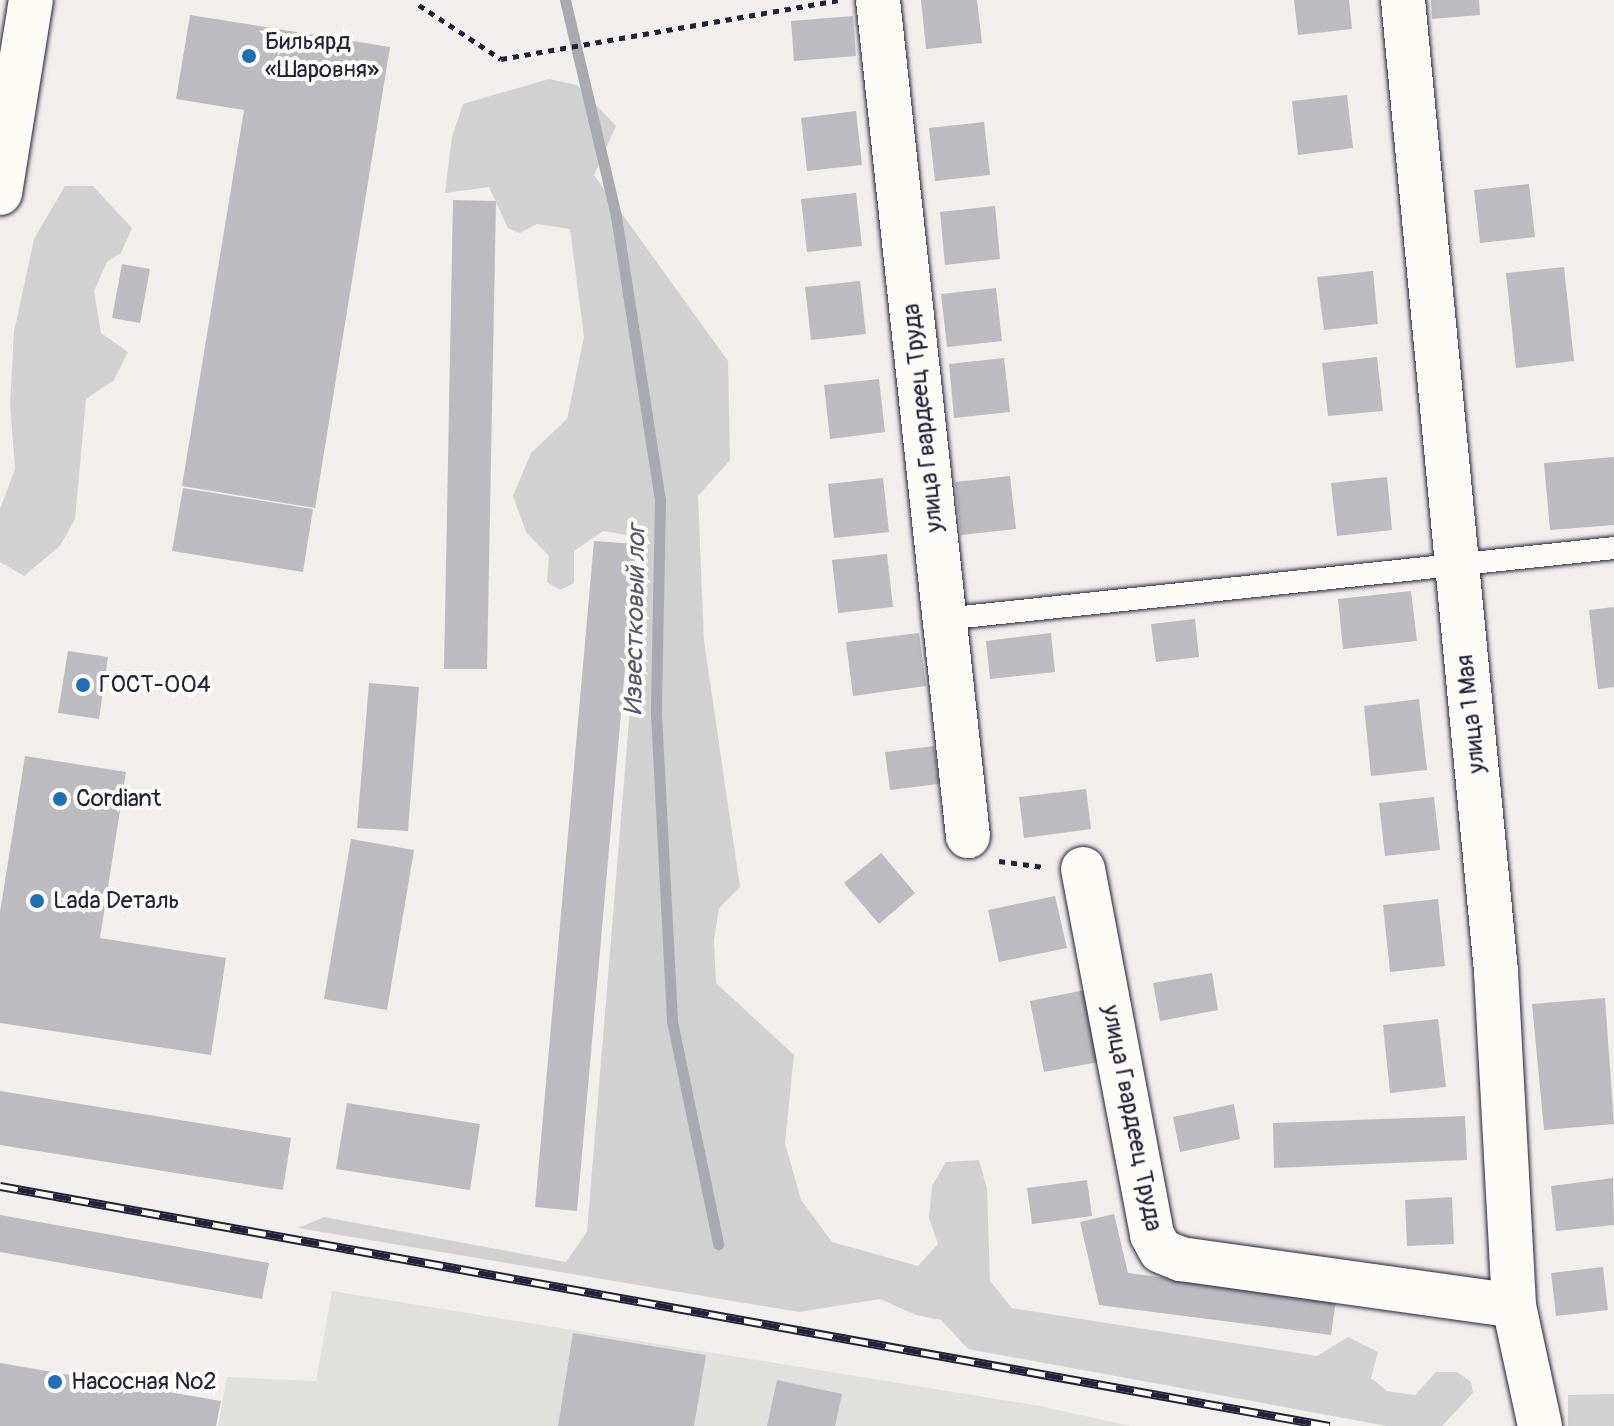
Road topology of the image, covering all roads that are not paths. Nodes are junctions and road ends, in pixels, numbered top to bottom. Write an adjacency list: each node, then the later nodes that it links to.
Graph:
1 (31, 0): 4 (street)
2 (878, 0): 7 (street, улица Гвардеец Труда)
3 (1403, 0): 6 (street, улица 1 Мая)
4 (0, 193)
5 (1614, 548): 6 (lane)
6 (1456, 564): 7 (lane); 10 (street, улица 1 Мая)
7 (944, 619): 8 (street, улица Гвардеец Труда)
8 (968, 836)
9 (1083, 869): 10 (street, улица Гвардеец Труда)
10 (1514, 1306): 11 (street, улица 1 Мая)
11 (1540, 1426)

